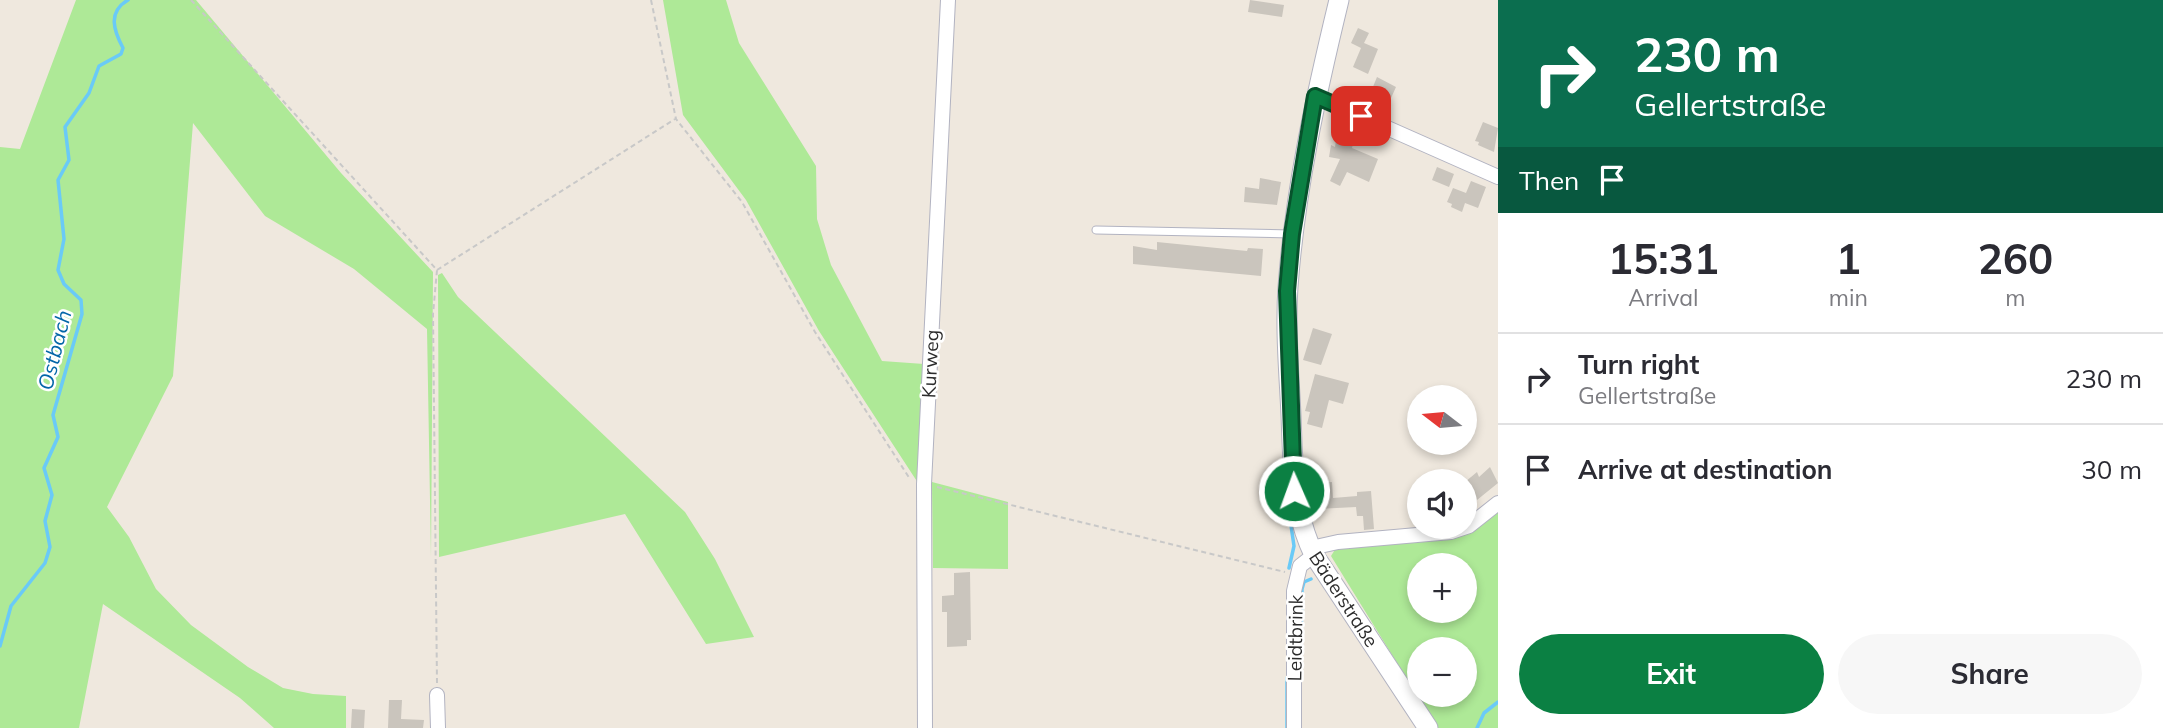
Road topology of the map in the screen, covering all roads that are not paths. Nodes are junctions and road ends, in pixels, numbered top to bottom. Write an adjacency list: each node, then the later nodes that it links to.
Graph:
1 (948, 0): 11 (street, Kurweg)
2 (1339, 0): 3 (street, Bäderstraße)
3 (1315, 96): 4 (street); 6 (street, Bäderstraße)
4 (1498, 177)
5 (1096, 230): 6 (lane)
6 (1292, 234): 8 (street, Bäderstraße)
7 (1498, 503): 8 (street)
8 (1312, 552): 12 (street, Leidtbrink); 13 (street, Bäderstraße)
9 (437, 695): 10 (street)
10 (438, 728)
11 (925, 728)
12 (1294, 728)
13 (1429, 728)

